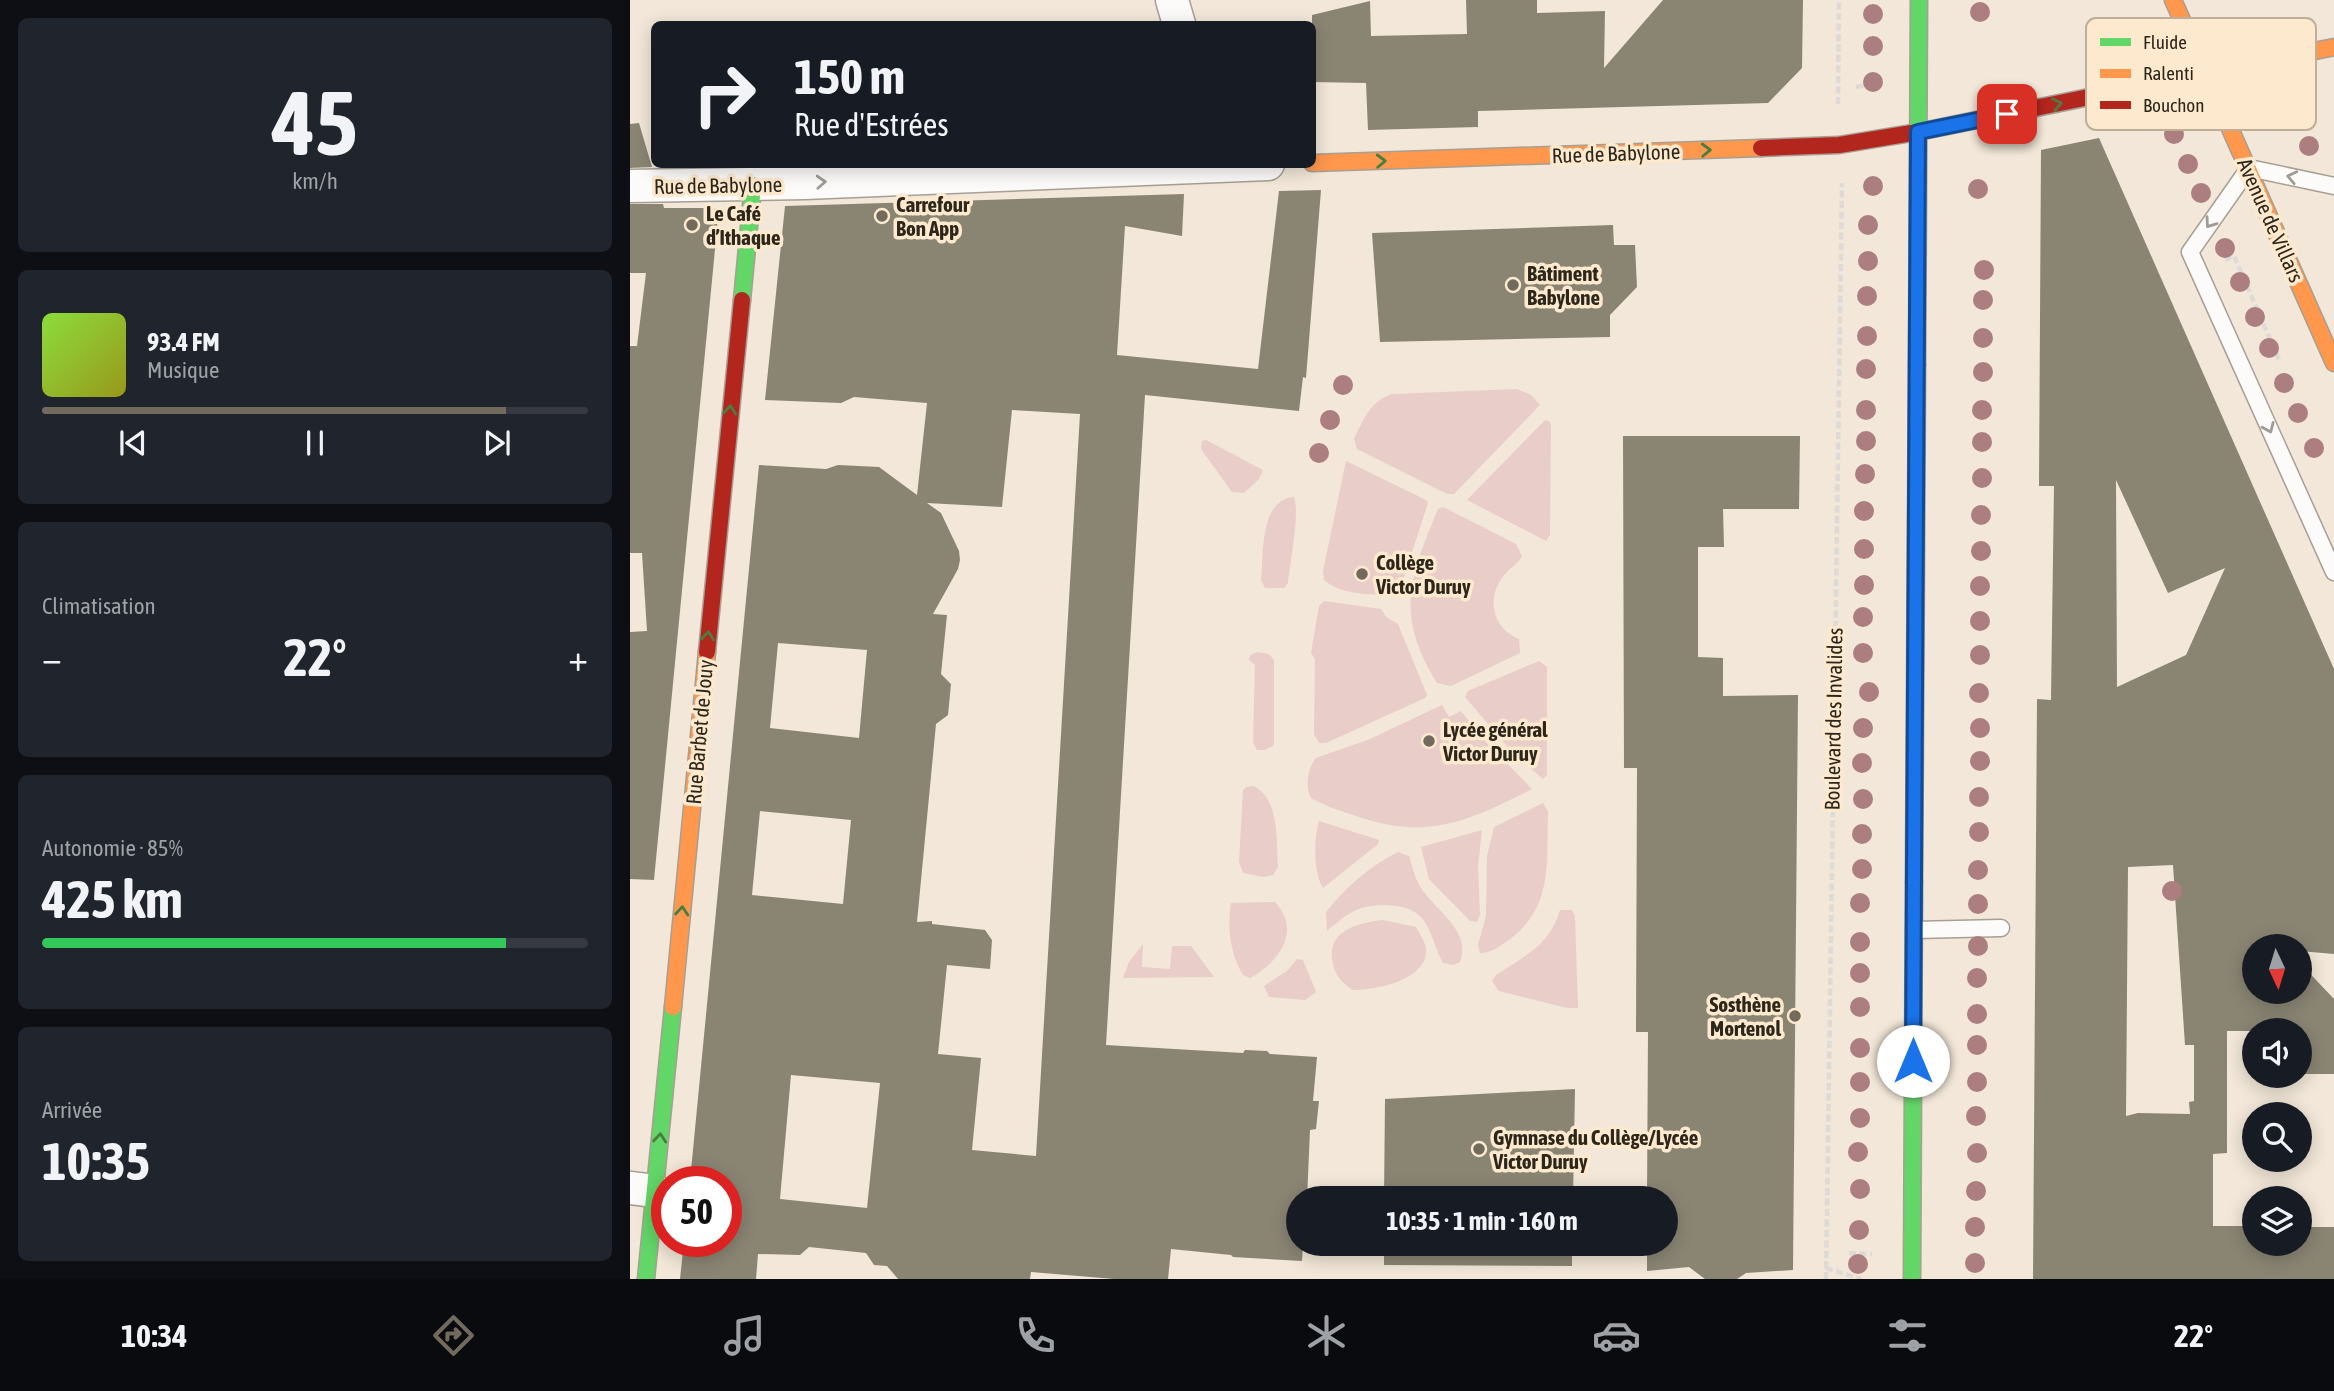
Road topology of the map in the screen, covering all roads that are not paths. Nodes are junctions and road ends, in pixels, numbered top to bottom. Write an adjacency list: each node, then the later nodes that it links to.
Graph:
1 (1172, 0): 5 (street)
2 (1919, 0): 10 (street)
3 (2173, 0): 4 (street, Avenue de Villars)
4 (2181, 18)
5 (1178, 21)
6 (2334, 47): 7 (street, Rue de Babylone)
7 (2316, 51)
8 (2086, 98): 10 (street, Rue de Babylone, one-way to 8)
9 (2232, 130): 12 (street, Avenue de Villars)
10 (1918, 132): 11 (street, Rue de Babylone, one-way to 10); 20 (street)
11 (1316, 163)
12 (2249, 167): 16 (lane, one-way to 12); 17 (street, Avenue de Villars); 18 (lane, one-way to 18)
13 (1144, 168): 14 (street, Rue de Babylone, one-way to 13)
14 (752, 184): 15 (street, Rue de Babylone); 21 (street, Rue Barbet de Jouy, one-way to 14)
15 (630, 186)
16 (2334, 186)
17 (2334, 363)
18 (2334, 572)
19 (2001, 928): 20 (lane)
20 (1914, 930): 23 (street)
21 (642, 1189): 22 (street, Rue Barbet de Jouy)
22 (646, 1279)
23 (1912, 1279)

